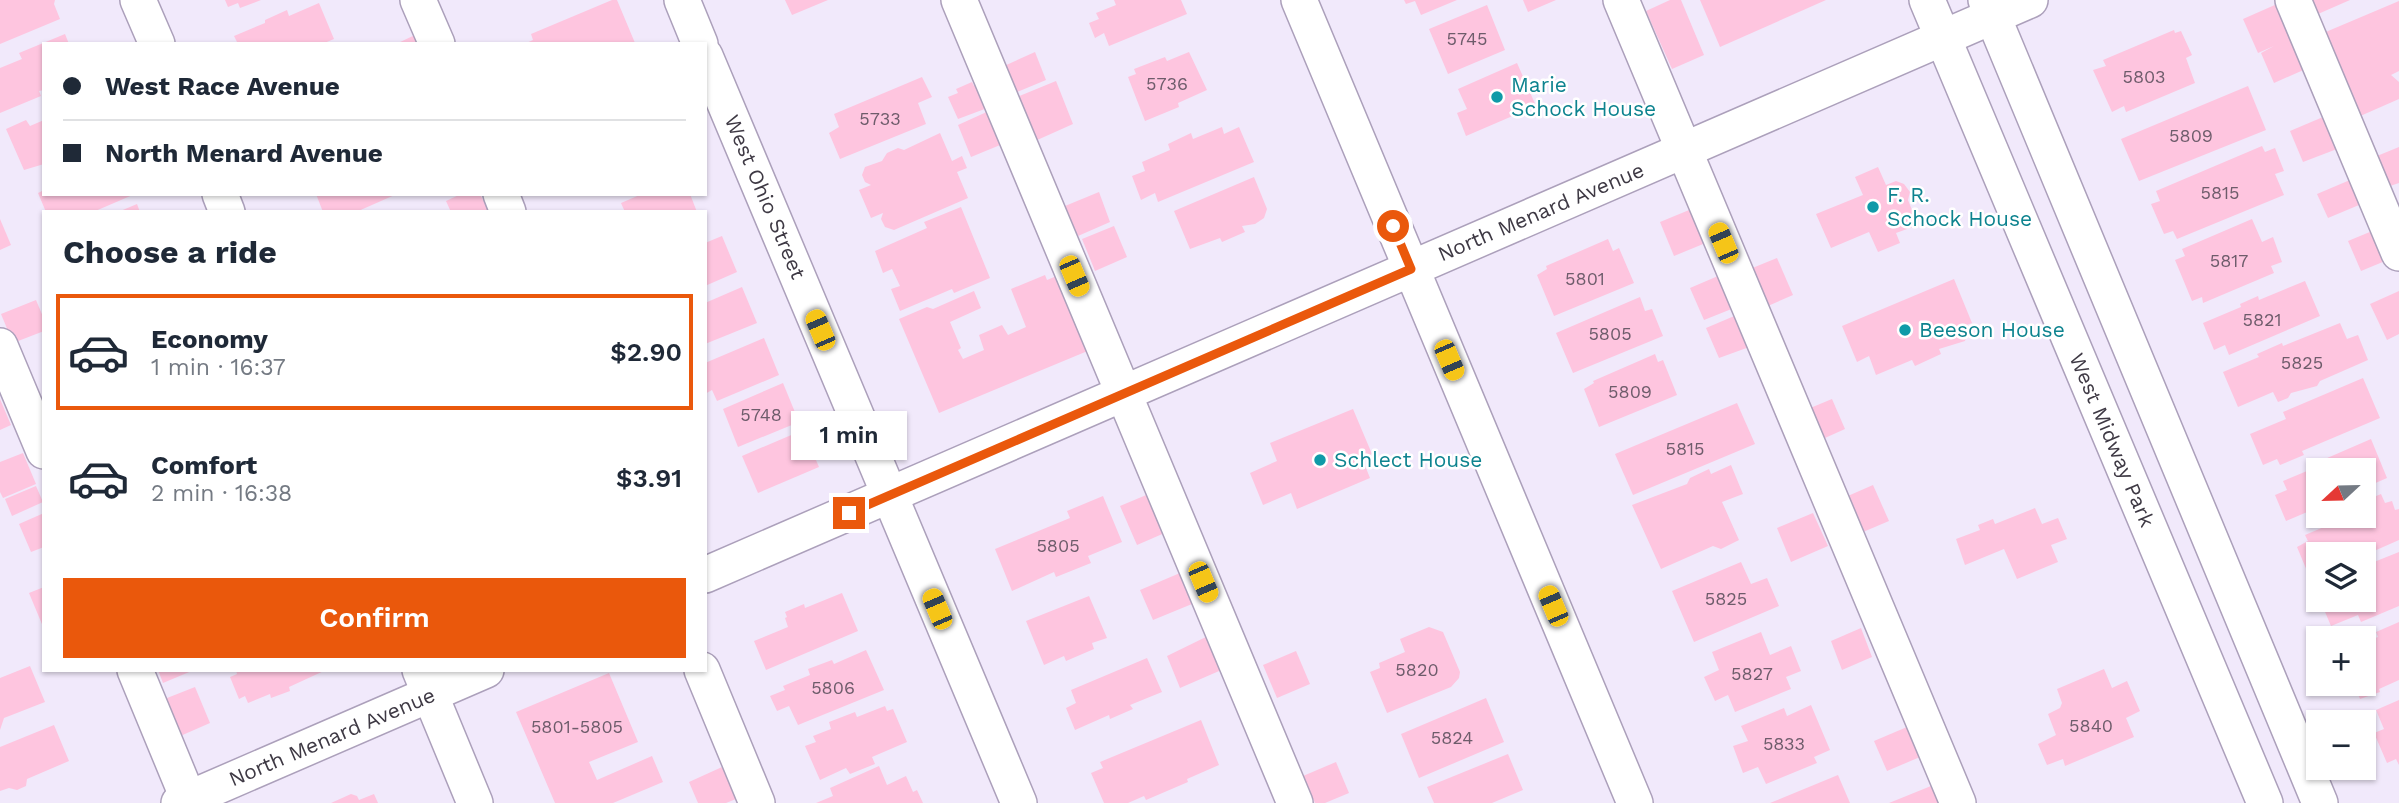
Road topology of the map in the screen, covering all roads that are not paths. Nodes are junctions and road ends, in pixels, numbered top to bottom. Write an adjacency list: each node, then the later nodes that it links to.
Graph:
1 (138, 0): 12 (street)
2 (418, 0): 13 (street)
3 (682, 0): 14 (street)
4 (959, 0): 20 (street)
5 (1299, 0): 18 (street)
6 (1621, 0): 16 (street)
7 (1927, 0): 11 (street, West Midway Park)
8 (2030, 0): 10 (street, North Menard Avenue)
9 (2293, 0): 17 (street)
10 (1990, 8): 11 (street, North Menard Avenue); 36 (street)
11 (1943, 38): 16 (street, North Menard Avenue); 35 (street, West Midway Park)
12 (156, 42)
13 (436, 42)
14 (699, 42)
15 (707, 61): 22 (street, West Ohio Street)
16 (1684, 150): 18 (street, North Menard Avenue); 34 (street)
17 (2399, 253)
18 (1411, 269): 20 (street, North Menard Avenue); 33 (street)
19 (0, 346): 21 (street)
20 (1123, 393): 22 (street, North Menard Avenue); 32 (street)
21 (42, 446)
22 (890, 495): 23 (street, North Menard Avenue); 31 (street, West Ohio Street)
23 (707, 574)
24 (136, 672): 28 (street)
25 (476, 672): 27 (street, North Menard Avenue)
26 (703, 672): 30 (street)
27 (426, 682): 28 (street, North Menard Avenue); 29 (street)
28 (186, 802)
29 (475, 803)
30 (757, 803)
31 (1019, 803)
32 (1296, 803)
33 (1635, 803)
34 (1958, 803)
35 (2264, 803)
36 (2320, 803)

